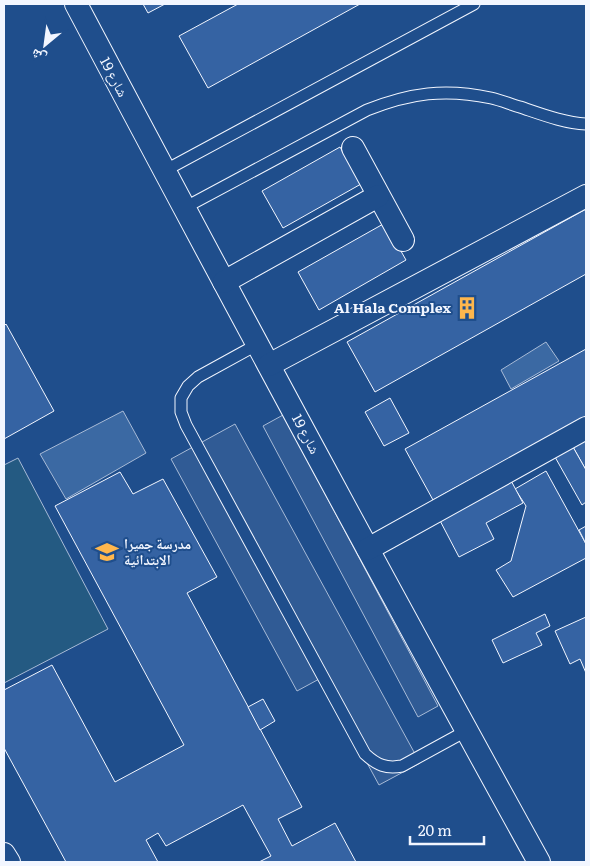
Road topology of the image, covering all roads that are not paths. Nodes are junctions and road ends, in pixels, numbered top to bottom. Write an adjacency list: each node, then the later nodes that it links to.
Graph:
1 (76, 4): 5 (street, شارع 19)
2 (474, 4): 5 (lane)
3 (586, 124): 8 (lane)
4 (353, 148): 6 (street)
5 (164, 171): 8 (street, شارع 19)
6 (378, 196): 9 (street); 10 (street)
7 (586, 196): 12 (street)
8 (184, 208): 10 (street, شارع 19)
9 (403, 240)
10 (224, 282): 11 (street, شارع 19)
11 (258, 344): 12 (street, شارع 19); 15 (lane)
12 (269, 365): 14 (street, شارع 19)
13 (586, 428): 14 (street)
14 (368, 549): 15 (street, شارع 19)
15 (466, 731): 18 (street, شارع 19)
16 (4, 854): 17 (street)
17 (9, 862)
18 (539, 862)

